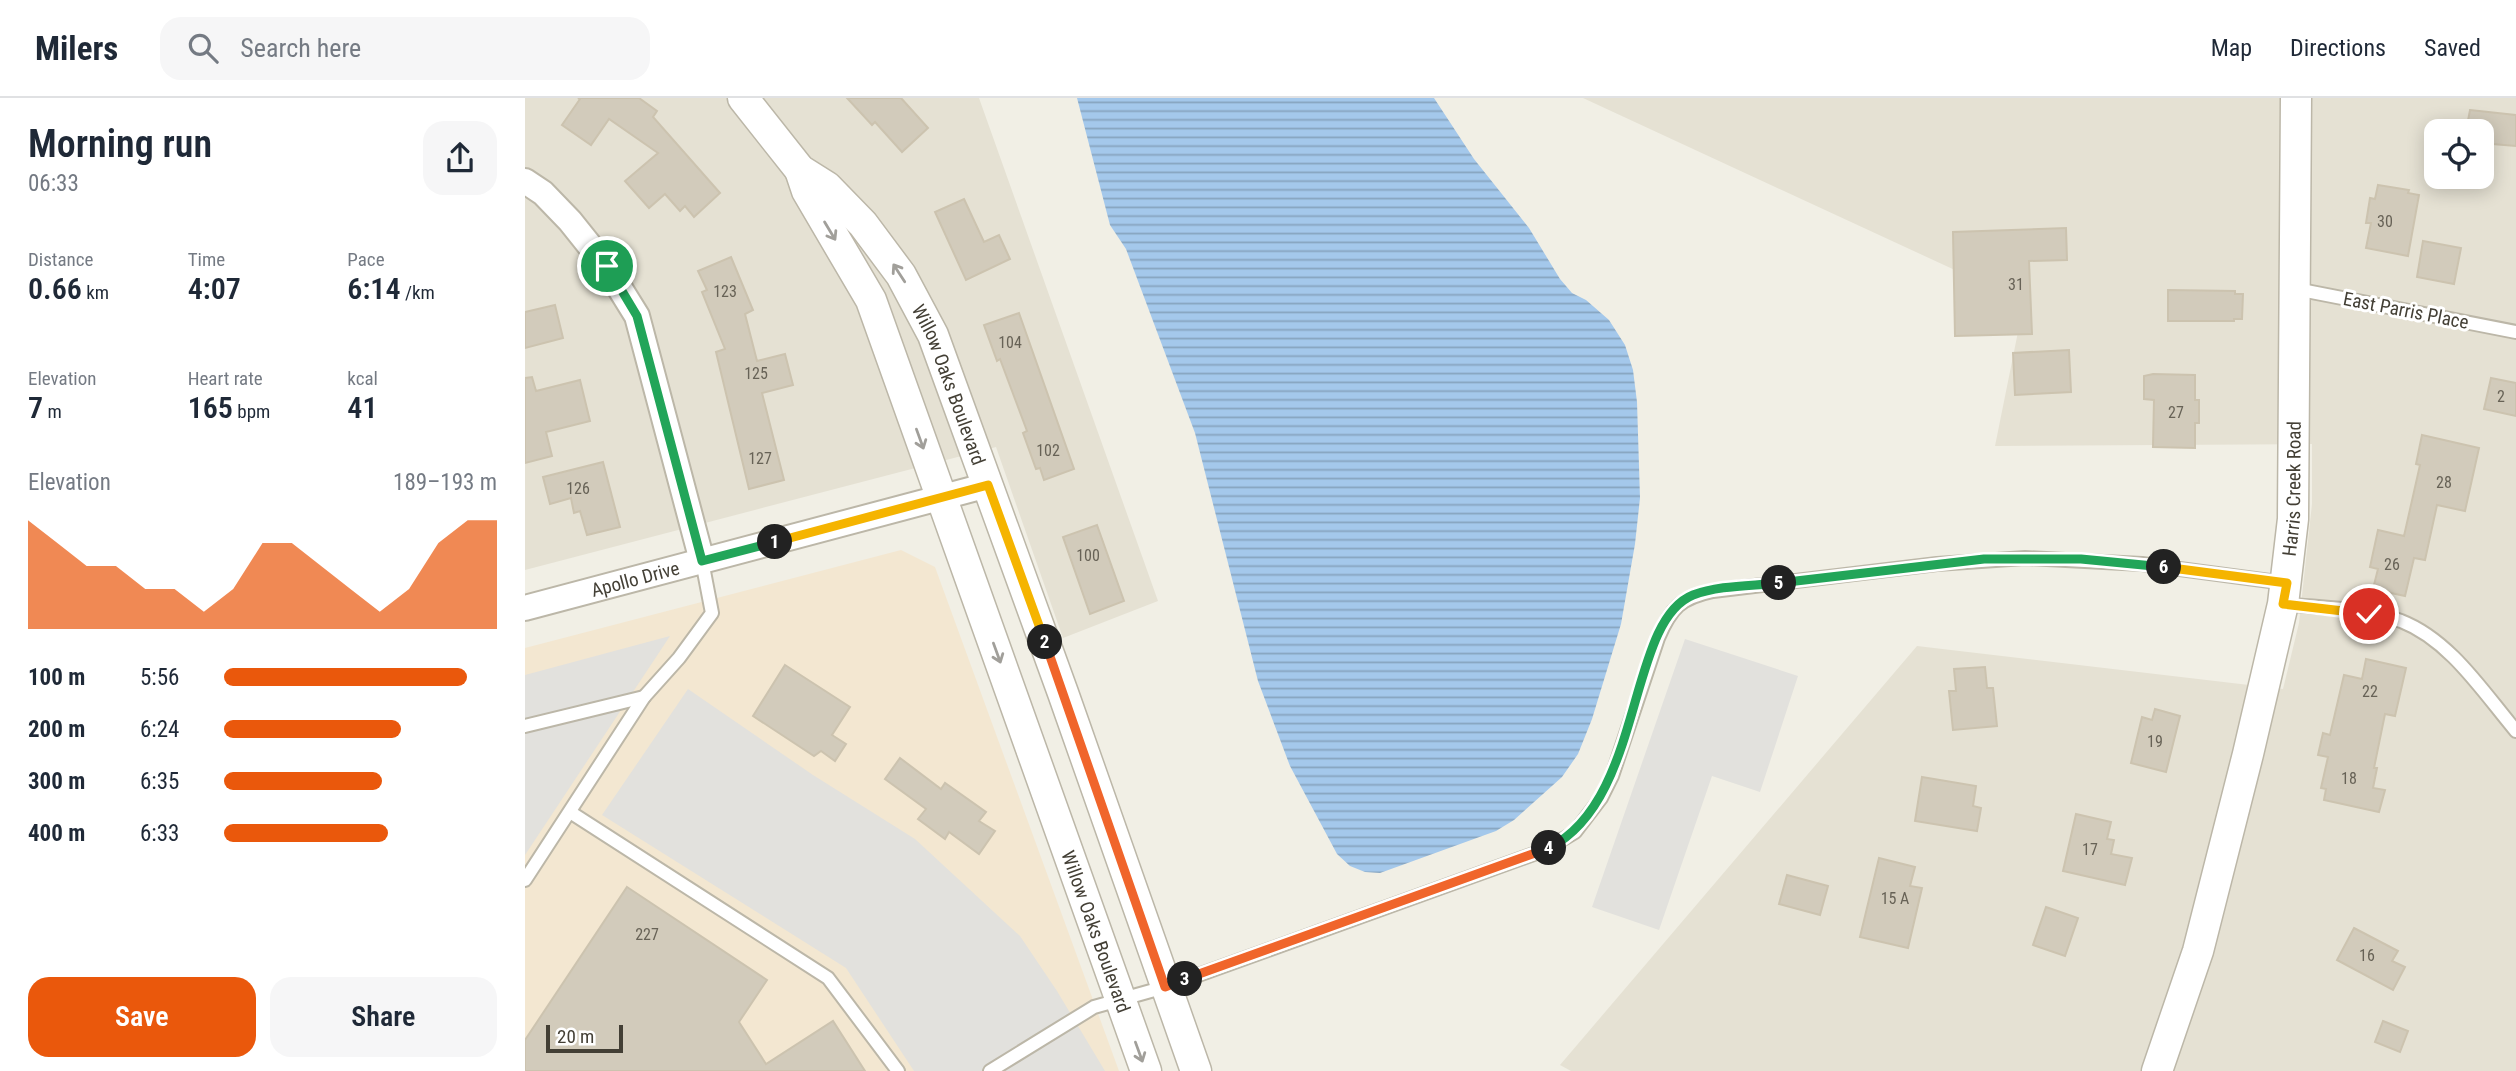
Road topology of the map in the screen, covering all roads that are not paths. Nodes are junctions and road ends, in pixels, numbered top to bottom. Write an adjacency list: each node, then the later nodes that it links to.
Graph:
1 (743, 98): 3 (street, Willow Oaks Boulevard)
2 (2296, 98): 5 (street, Harris Creek Road)
3 (800, 170): 7 (street, Willow Oaks Boulevard, one-way to 3); 8 (street, Willow Oaks Boulevard, one-way to 8)
4 (525, 181): 9 (street)
5 (2296, 289): 6 (lane, East Parris Place); 10 (street, Harris Creek Road)
6 (2516, 332)
7 (988, 485): 8 (street, Apollo Drive); 17 (street, Willow Oaks Boulevard)
8 (941, 498): 9 (street, Apollo Drive); 18 (street, Willow Oaks Boulevard, one-way to 18)
9 (702, 561): 11 (street, Apollo Drive); 12 (lane)
10 (2285, 594): 14 (lane); 17 (lane); 23 (street, Harris Creek Road)
11 (525, 608)
12 (644, 697): 13 (lane); 15 (lane)
13 (525, 726)
14 (2516, 731)
15 (570, 811): 16 (lane); 19 (lane)
16 (525, 880)
17 (1165, 987): 18 (lane); 22 (street, Willow Oaks Boulevard)
18 (1120, 998): 20 (lane); 21 (street, Willow Oaks Boulevard, one-way to 21)
19 (898, 1071)
20 (990, 1071)
21 (1146, 1071)
22 (1196, 1071)
23 (2158, 1071)

